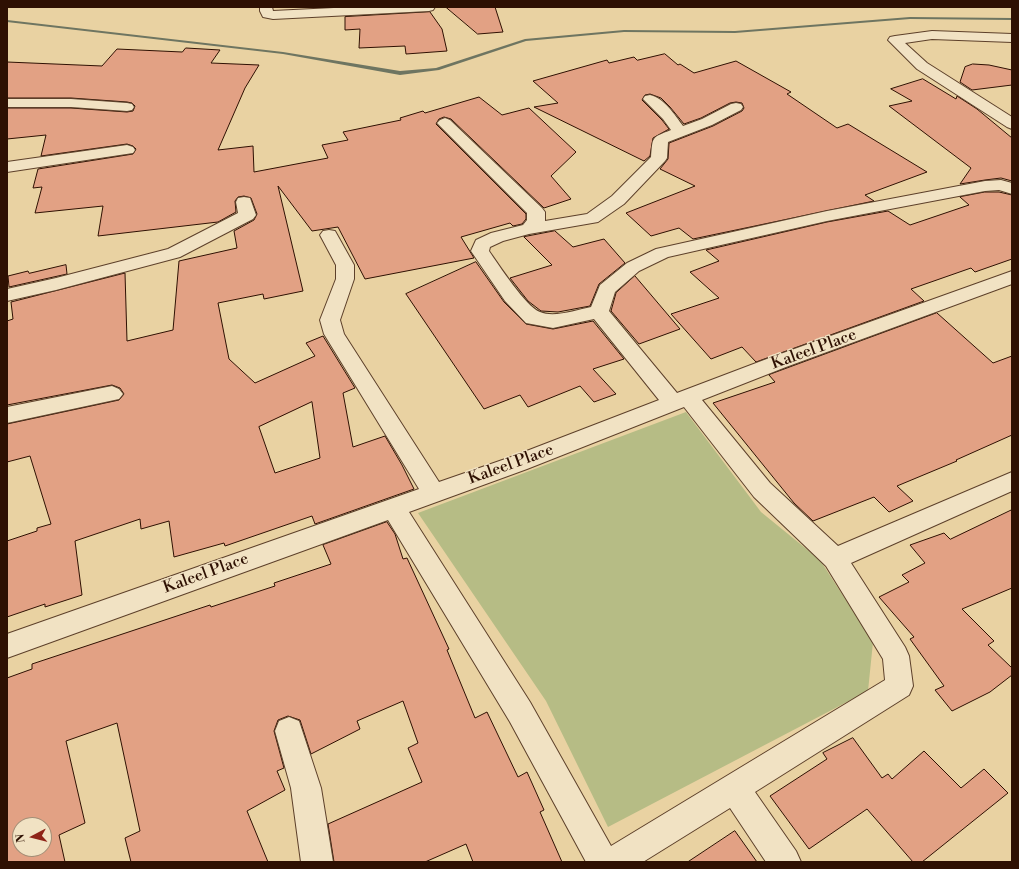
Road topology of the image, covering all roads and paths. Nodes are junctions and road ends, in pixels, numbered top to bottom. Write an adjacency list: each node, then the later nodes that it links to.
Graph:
1 (266, 7): 2 (street)
2 (429, 7)
3 (1012, 38): 9 (street)
4 (650, 99): 10 (street)
5 (7, 103): 6 (street)
6 (127, 107)
7 (736, 107): 10 (street)
8 (445, 123): 15 (street)
9 (1012, 124)
10 (680, 132): 15 (street)
11 (127, 150): 12 (street)
12 (7, 167)
13 (1012, 189): 19 (street)
14 (244, 202): 18 (street)
15 (529, 229): 19 (street)
16 (329, 235): 24 (street)
17 (1012, 277): 21 (street, Kaleel Place)
18 (7, 295)
19 (599, 312): 21 (street)
20 (112, 394): 22 (street)
21 (681, 400): 24 (street, Kaleel Place); 26 (street)
22 (7, 415)
23 (1012, 481): 26 (street)
24 (434, 493): 25 (street, Kaleel Place)
25 (393, 508): 27 (street, Kaleel Place); 31 (street)
26 (835, 559): 29 (street)
27 (7, 646)
28 (289, 731): 30 (street)
29 (734, 788): 32 (street); 33 (street)
30 (317, 862)
31 (603, 862)
32 (614, 862)
33 (784, 862)

